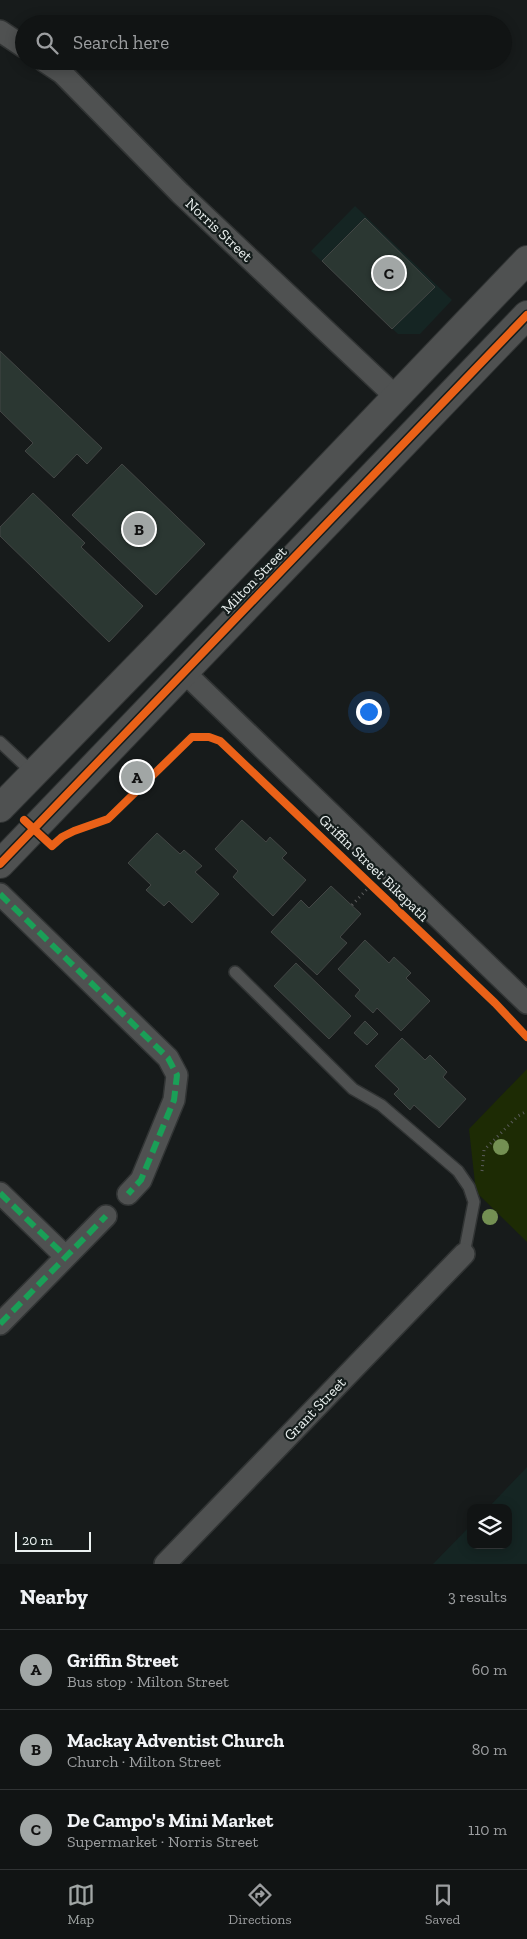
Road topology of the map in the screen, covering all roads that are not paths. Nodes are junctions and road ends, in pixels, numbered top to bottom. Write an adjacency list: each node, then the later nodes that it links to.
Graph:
1 (0, 31): 2 (street)
2 (15, 41)
3 (58, 70): 6 (street, Norris Street)
4 (527, 260): 6 (street, Milton Street)
5 (527, 315): 7 (street, Milton Street)
6 (396, 397): 7 (street); 8 (street, Milton Street)
7 (424, 423): 9 (street, Milton Street)
8 (157, 647): 9 (street); 11 (street, Milton Street)
9 (184, 672): 13 (street, Milton Street); 16 (street)
10 (0, 742): 11 (lane)
11 (33, 773): 12 (street, Milton Street)
12 (0, 808)
13 (0, 864)
14 (0, 894): 18 (street)
15 (235, 972): 20 (lane)
16 (527, 1003)
17 (0, 1193): 21 (street)
18 (128, 1194)
19 (106, 1216): 21 (street)
20 (464, 1254): 23 (street, Grant Street)
21 (65, 1256): 22 (street)
22 (0, 1324)
23 (165, 1564)

